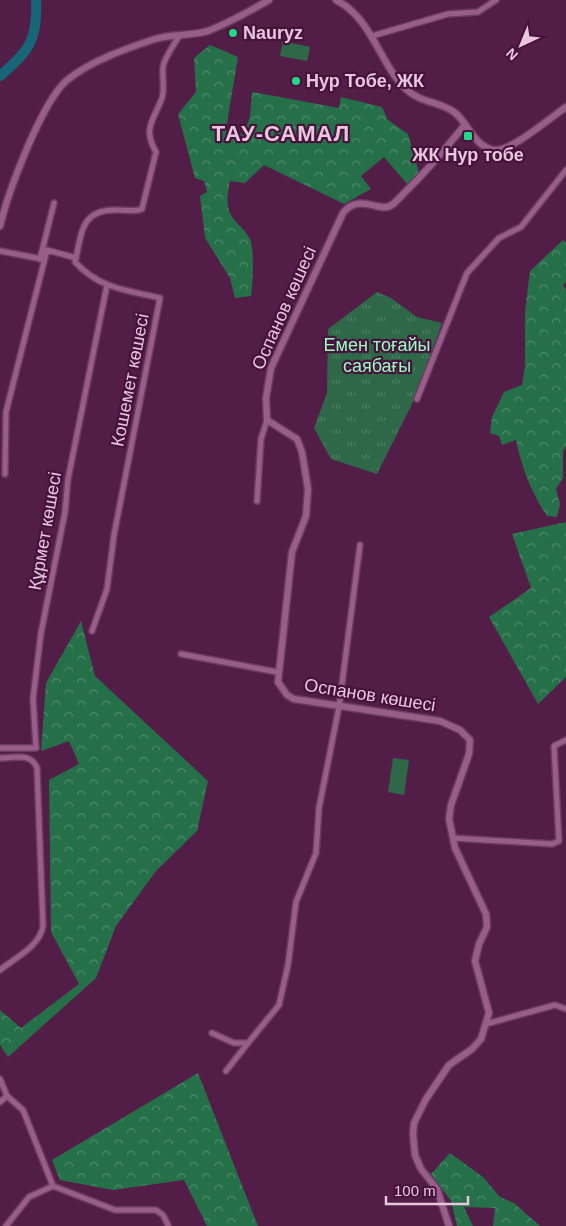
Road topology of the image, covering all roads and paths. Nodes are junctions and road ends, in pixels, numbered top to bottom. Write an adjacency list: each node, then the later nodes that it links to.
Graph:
1 (269, 0): 4 (street)
2 (336, 0): 5 (street)
3 (496, 0): 5 (street)
4 (179, 36): 10 (street); 12 (street)
5 (372, 36): 7 (street)
6 (566, 107): 7 (street)
7 (464, 126): 16 (street, Оспанов көшесі)
8 (566, 170): 15 (street)
9 (54, 203): 13 (street)
10 (0, 226)
11 (0, 251): 13 (street)
12 (76, 258): 13 (street); 14 (street, Кошемет көшесі)
13 (42, 260): 17 (street)
14 (107, 285): 20 (street, Кошемет көшесі); 25 (street, Құрмет көшесі)
15 (418, 399)
16 (267, 420): 18 (street); 22 (street)
17 (6, 474)
18 (257, 501)
19 (360, 545): 23 (street)
20 (92, 631)
21 (181, 654): 22 (street)
22 (277, 672): 23 (street, Оспанов көшесі)
23 (339, 707): 27 (street, Оспанов көшесі); 32 (street)
24 (566, 740): 27 (street)
25 (0, 748)
26 (0, 758): 28 (street)
27 (453, 838): 30 (street, Оспанов көшесі)
28 (0, 970)
29 (566, 1009): 30 (street)
30 (486, 1024): 40 (street, Оспанов көшесі)
31 (212, 1033): 32 (street)
32 (248, 1043): 33 (street)
33 (226, 1071)
34 (0, 1078): 35 (street)
35 (7, 1096): 36 (street); 37 (street)
36 (0, 1102)
37 (53, 1186): 38 (street); 39 (street)
38 (168, 1225)
39 (6, 1226)
40 (450, 1226)

